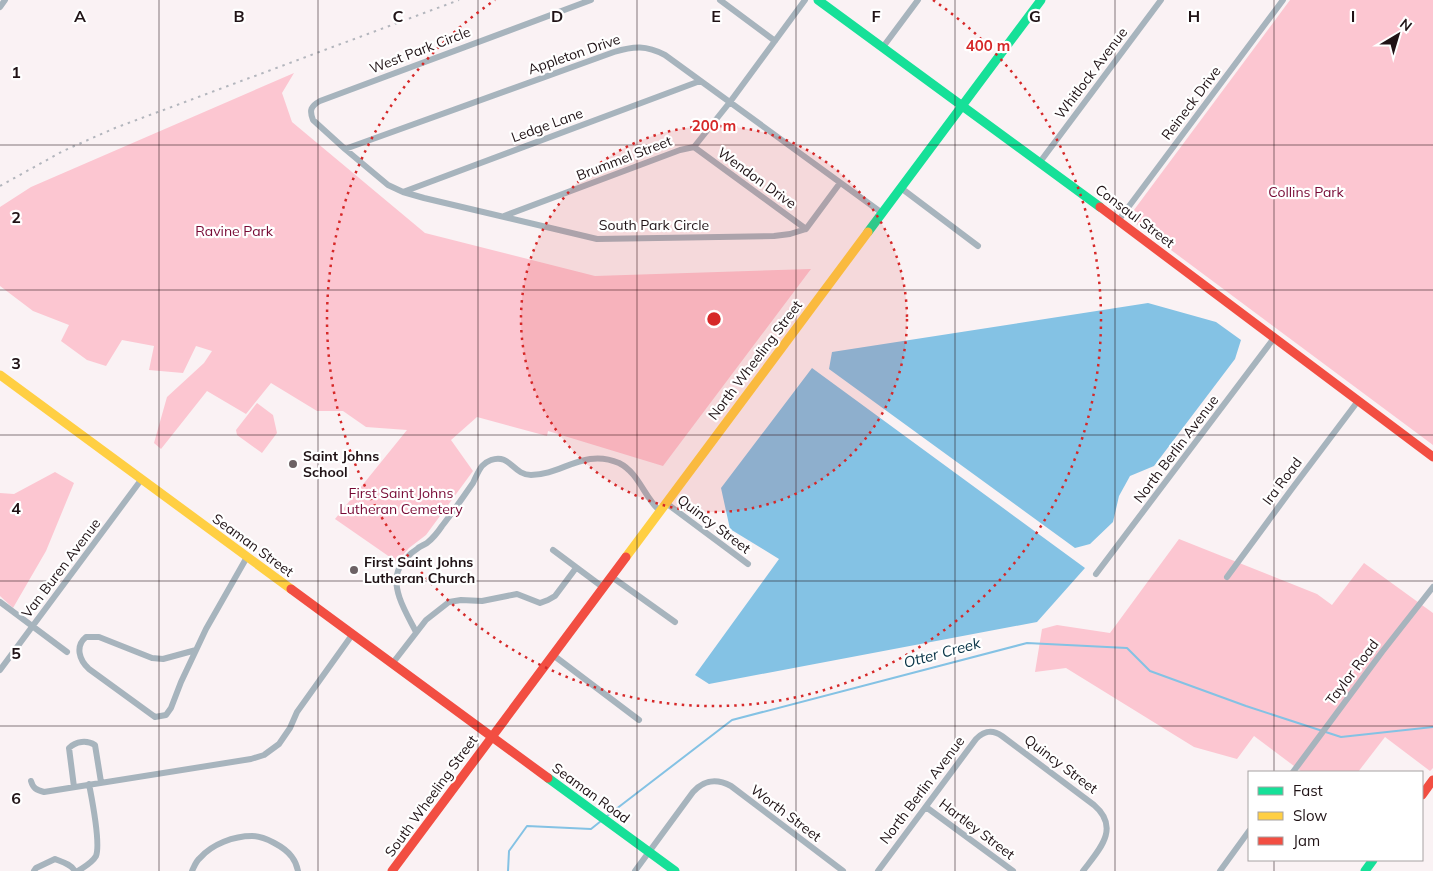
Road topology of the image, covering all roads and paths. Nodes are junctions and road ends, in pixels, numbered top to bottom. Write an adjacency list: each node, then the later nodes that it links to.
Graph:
1 (5, 0): 10 (street)
2 (591, 0): 17 (street, West Park Circle)
3 (720, 0): 11 (street)
4 (804, 0): 11 (street, Brummel Street)
5 (818, 0): 12 (street, Consaul Street)
6 (918, 0): 12 (street)
7 (1041, 0): 15 (street, North Wheeling Street)
8 (1161, 0): 18 (street, Whitlock Avenue)
9 (1283, 0): 24 (street, Reineck Drive)
10 (0, 6)
11 (775, 40): 14 (street, Brummel Street)
12 (883, 47): 15 (street, Consaul Street)
13 (700, 81): 14 (street, Appleton Drive); 17 (street, Appleton Drive); 21 (street, Ledge Lane)
14 (730, 102): 16 (street, Brummel Street); 19 (street, Appleton Drive)
15 (962, 105): 18 (street, Consaul Street); 20 (street, North Wheeling Street)
16 (694, 147): 23 (street, Brummel Street); 25 (street, Wendon Drive)
17 (345, 149): 21 (street, South Park Circle)
18 (1040, 162): 24 (street, Consaul Street)
19 (840, 183): 22 (street, Appleton Drive); 25 (street)
20 (901, 188): 22 (street, North Wheeling Street); 26 (street)
21 (403, 192): 23 (street, South Park Circle)
22 (882, 213): 32 (street, North Wheeling Street)
23 (503, 216): 25 (street, South Park Circle)
24 (1118, 221): 27 (street, Consaul Street)
25 (806, 229)
26 (978, 246)
27 (1274, 338): 29 (street, Consaul Street); 38 (street, North Berlin Avenue)
28 (0, 374): 31 (street, Seaman Street)
29 (1358, 401): 30 (street, Consaul Street); 40 (street, Ira Road)
30 (1433, 457)
31 (141, 480): 35 (street, Seaman Street); 45 (street, Van Buren Avenue)
32 (666, 503): 33 (street, North Wheeling Street); 36 (street, Quincy Street)
33 (660, 511): 39 (street, North Wheeling Street); 46 (street)
34 (553, 550): 37 (street)
35 (246, 557): 47 (street, Seaman Street); 48 (street)
36 (748, 564)
37 (576, 568): 41 (street); 46 (street)
38 (1096, 574)
39 (612, 577): 41 (street, North Wheeling Street); 44 (street)
40 (1227, 577)
41 (604, 588): 50 (street, North Wheeling Street)
42 (1433, 588): 56 (street, Taylor Road)
43 (0, 602): 45 (street)
44 (675, 622)
45 (33, 626): 49 (street); 52 (street, Van Buren Avenue)
46 (416, 632): 51 (street)
47 (352, 635): 51 (street, Seaman Street); 59 (street)
48 (196, 650): 48 (street)
49 (67, 652)
50 (553, 655): 53 (street); 55 (street, North Wheeling Street)
51 (392, 664): 55 (street, Seaman Street)
52 (0, 670)
53 (639, 720)
54 (991, 731): 63 (street, North Berlin Avenue); 76 (street, Quincy Street)
55 (492, 736): 65 (street, Seaman Road); 70 (street, South Wheeling Street)
56 (1294, 771)
57 (1433, 780): 62 (street)
58 (31, 781): 61 (street)
59 (101, 782): 60 (street); 61 (street)
60 (89, 784): 61 (street); 67 (street)
61 (74, 787)
62 (1423, 794)
63 (926, 807): 74 (street, North Berlin Avenue); 75 (street, Hartley Street)
64 (1248, 832): 77 (street)
65 (649, 852): 71 (street); 72 (street, Seaman Road); 73 (street, Worth Street)
66 (34, 871): 67 (street)
67 (76, 871)
68 (192, 871): 69 (street)
69 (298, 871)
70 (392, 871)
71 (635, 871)
72 (675, 871)
73 (843, 871)
74 (878, 871)
75 (1012, 871)
76 (1084, 871)
77 (1220, 871)

